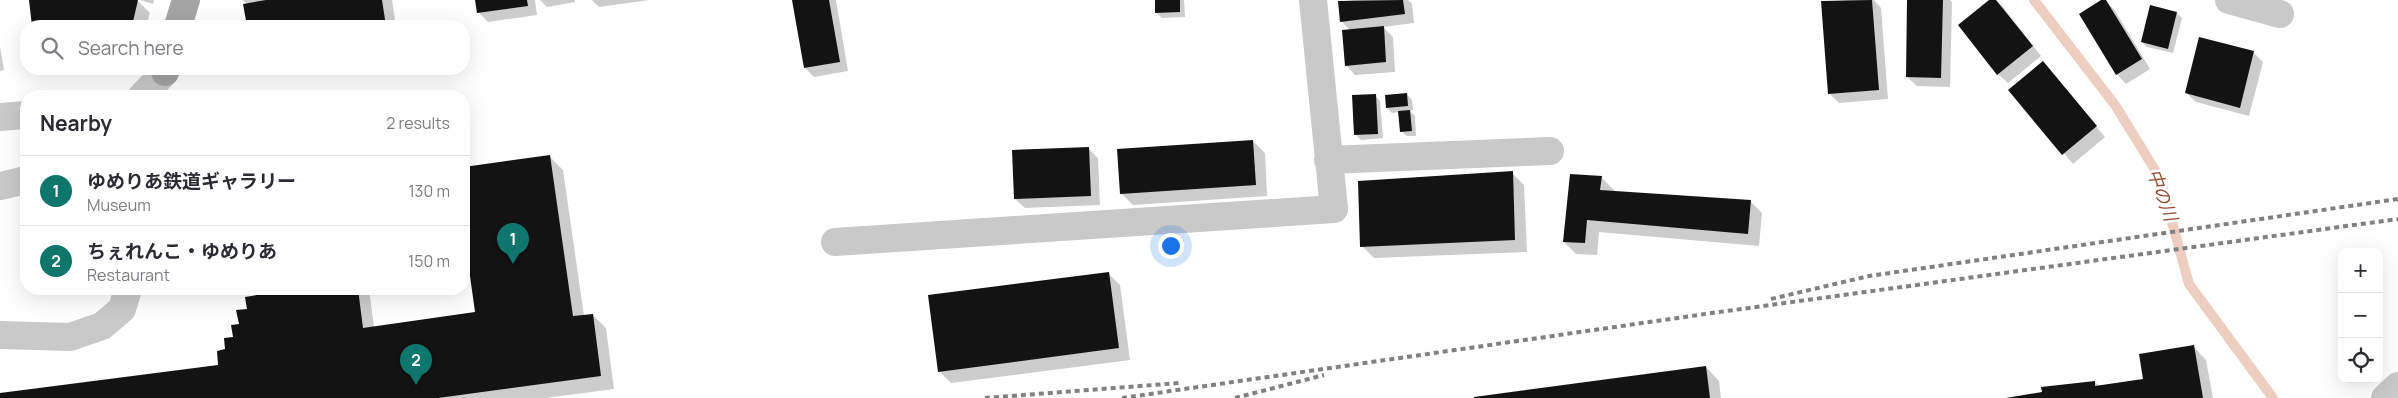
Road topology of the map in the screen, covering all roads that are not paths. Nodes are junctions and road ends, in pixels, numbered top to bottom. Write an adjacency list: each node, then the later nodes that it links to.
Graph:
1 (186, 0): 5 (main road)
2 (1313, 0): 11 (street)
3 (2229, 0): 4 (street)
4 (2280, 14)
5 (180, 20)
6 (164, 79): 7 (street)
7 (150, 90)
8 (20, 115): 9 (street)
9 (0, 117)
10 (1550, 151): 11 (street)
11 (1328, 160): 14 (street)
12 (20, 181): 13 (street)
13 (0, 186)
14 (835, 242)
15 (126, 295): 16 (street)
16 (0, 335)
17 (2398, 386): 18 (street)
18 (2385, 398)

